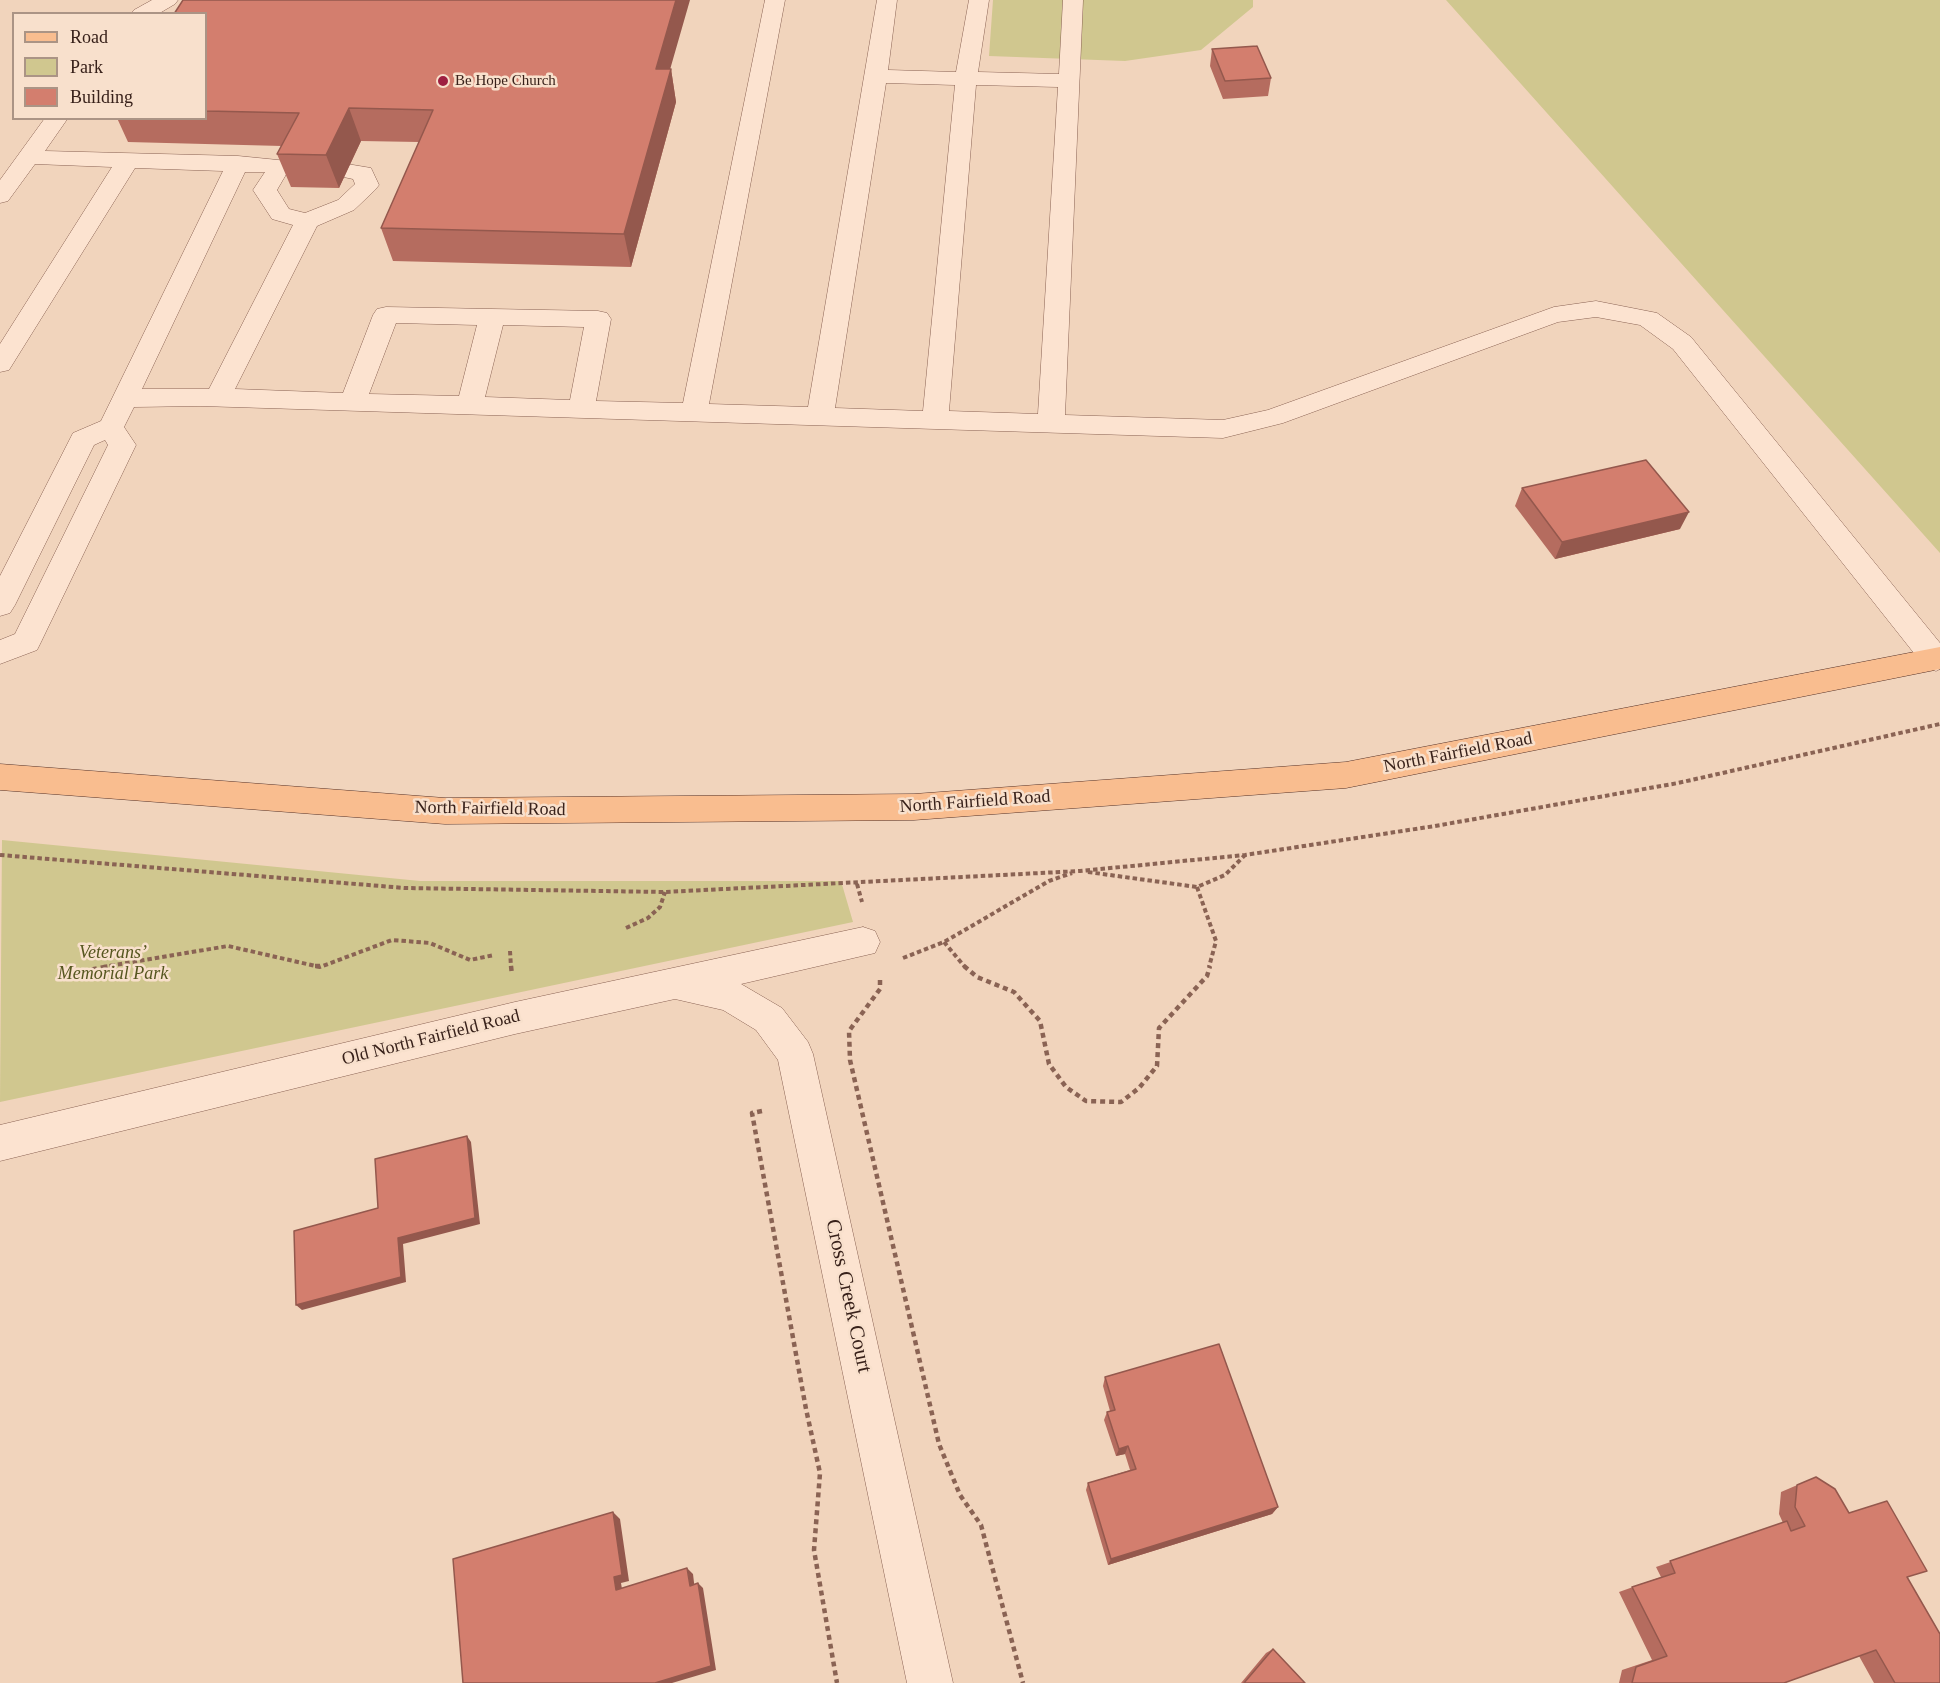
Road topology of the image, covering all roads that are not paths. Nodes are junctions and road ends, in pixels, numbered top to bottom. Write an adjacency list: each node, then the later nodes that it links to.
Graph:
1 (168, 0): 6 (street)
2 (776, 0): 24 (street)
3 (887, 0): 7 (street)
4 (979, 0): 8 (street)
5 (1073, 0): 9 (street)
6 (145, 12)
7 (876, 76): 8 (street); 25 (street)
8 (966, 78): 9 (street); 26 (street)
9 (1069, 81): 27 (street)
10 (56, 120): 11 (street)
11 (28, 157): 12 (street); 15 (street)
12 (128, 160): 13 (street); 18 (street)
13 (238, 163): 16 (street); 19 (street)
14 (347, 171): 16 (street)
15 (0, 196)
16 (307, 221): 20 (street)
17 (492, 317): 21 (street); 22 (street); 23 (street)
18 (0, 364)
19 (125, 398): 20 (street); 28 (street)
20 (217, 398): 21 (street)
21 (353, 402): 22 (street)
22 (470, 406): 23 (street)
23 (581, 409): 24 (street)
24 (694, 412): 25 (street)
25 (820, 416): 26 (street)
26 (935, 420): 27 (street)
27 (1051, 424): 32 (street)
28 (111, 427): 29 (street); 31 (street)
29 (12, 558): 30 (street)
30 (0, 605)
31 (0, 654)
32 (1938, 659): 33 (main road, North Fairfield Road)
33 (0, 777)
34 (864, 942): 35 (street, Old North Fairfield Road)
35 (673, 983): 36 (street, Old North Fairfield Road); 37 (street, Cross Creek Court)
36 (0, 1143)
37 (930, 1683)

